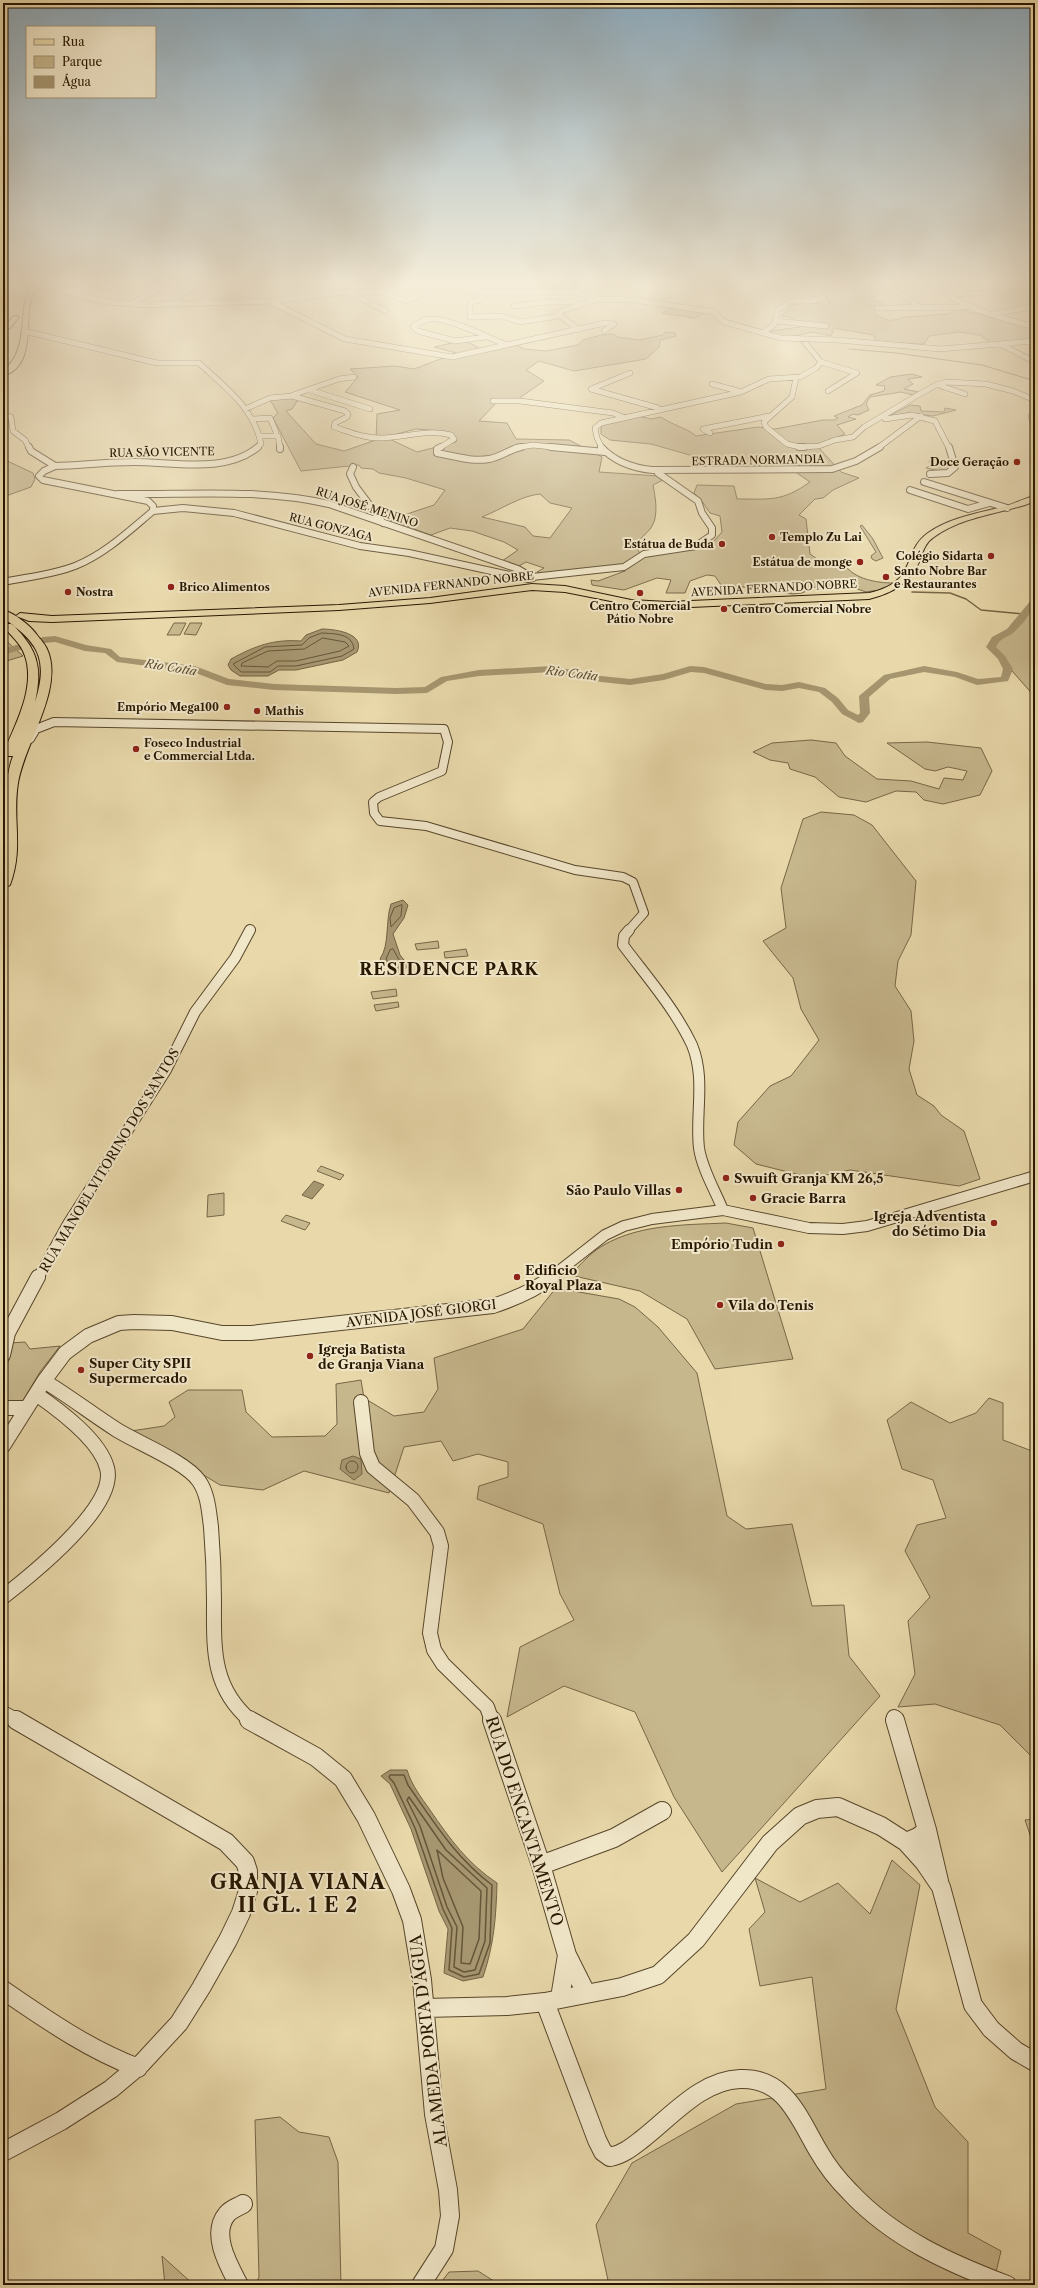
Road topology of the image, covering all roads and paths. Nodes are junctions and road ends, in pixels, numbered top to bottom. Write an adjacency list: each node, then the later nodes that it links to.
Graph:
1 (224, 388): 20 (street)
2 (315, 388): 12 (street)
3 (594, 388): 22 (street)
4 (726, 388): 15 (street)
5 (750, 388): 15 (street)
6 (794, 388): 25 (street)
7 (832, 388): 13 (street)
8 (932, 388): 30 (street)
9 (948, 388): 14 (street)
10 (960, 388): 14 (street)
11 (1001, 388): 18 (street)
12 (310, 390): 17 (street); 21 (street)
13 (828, 390)
14 (954, 390): 16 (street)
15 (741, 392): 22 (street)
16 (965, 394)
17 (292, 396): 20 (street); 39 (street)
18 (1035, 400)
19 (493, 401): 27 (street)
20 (245, 409): 28 (street)
21 (370, 409)
22 (660, 409): 27 (street)
23 (1035, 410): 33 (street)
24 (3, 415): 40 (street)
25 (769, 416): 29 (street); 30 (street)
26 (921, 416): 30 (street); 42 (street, ESTRADA NORMANDIA); 43 (street)
27 (623, 417): 39 (street)
28 (253, 419): 35 (street); 37 (street)
29 (740, 421): 31 (street); 32 (street)
30 (875, 422)
31 (722, 425): 34 (street); 36 (street)
32 (750, 427)
33 (1035, 428)
34 (731, 431)
35 (276, 432)
36 (710, 433)
37 (261, 436): 38 (street); 40 (street, RUA SÃO VICENTE)
38 (280, 449)
39 (605, 452): 42 (street, ESTRADA NORMANDIA)
40 (55, 466): 46 (street)
41 (353, 467): 51 (street)
42 (652, 470): 52 (street, ESTRADA NORMANDIA)
43 (930, 474)
44 (924, 482): 48 (street)
45 (910, 490): 48 (street)
46 (118, 494): 50 (street); 51 (street, RUA JOSÉ MENINO)
47 (1033, 501): 49 (main road, AVENIDA FERNANDO NOBRE)
48 (990, 503): 49 (street)
49 (1007, 508): 52 (main road, AVENIDA FERNANDO NOBRE)
50 (153, 511): 52 (street, RUA GONZAGA); 53 (street)
51 (383, 523): 52 (street, RUA JOSÉ MENINO)
52 (530, 580): 57 (main road, AVENIDA FERNANDO NOBRE)
53 (3, 582)
54 (3, 607): 56 (highway)
55 (3, 613): 59 (highway)
56 (20, 616): 57 (main road, AVENIDA FERNANDO NOBRE); 59 (highway)
57 (47, 619): 59 (main road)
58 (3, 623): 59 (highway)
59 (33, 639): 60 (highway); 63 (highway)
60 (47, 682): 61 (street); 62 (highway)
61 (150, 723): 62 (street); 67 (street)
62 (16, 764): 64 (highway)
63 (3, 772)
64 (3, 885)
65 (250, 930): 68 (street, RUA MANOEL VITORINO DOS SANTOS)
66 (1035, 1176): 67 (street, AVENIDA JOSÉ GIORGI)
67 (723, 1210): 69 (street, AVENIDA JOSÉ GIORGI)
68 (3, 1355)
69 (40, 1388): 72 (street, AVENIDA JOSÉ GIORGI); 74 (street); 86 (street, ALAMEDA PORTA D'ÁGUA)
70 (361, 1402): 80 (street, RUA DO ENCANTAMENTO)
71 (3, 1408): 72 (street)
72 (27, 1408): 73 (street, AVENIDA JOSÉ GIORGI)
73 (3, 1443)
74 (3, 1597)
75 (3, 1713): 88 (street)
76 (894, 1717): 78 (street)
77 (662, 1811): 80 (street)
78 (927, 1830): 79 (street); 81 (street)
79 (906, 1842): 81 (street); 84 (street)
80 (541, 1865): 82 (street, RUA DO ENCANTAMENTO)
81 (941, 1887): 87 (street)
82 (567, 1955): 84 (street, RUA DO ENCANTAMENTO); 85 (street, RUA DO ENCANTAMENTO)
83 (3, 1990): 88 (street)
84 (586, 1993): 85 (street)
85 (553, 2000): 86 (street); 91 (street)
86 (425, 2008): 93 (street, ALAMEDA PORTA D'ÁGUA)
87 (1035, 2062)
88 (138, 2068): 89 (street)
89 (3, 2152)
90 (243, 2204): 92 (street)
91 (999, 2284)
92 (239, 2285)
93 (421, 2285)

